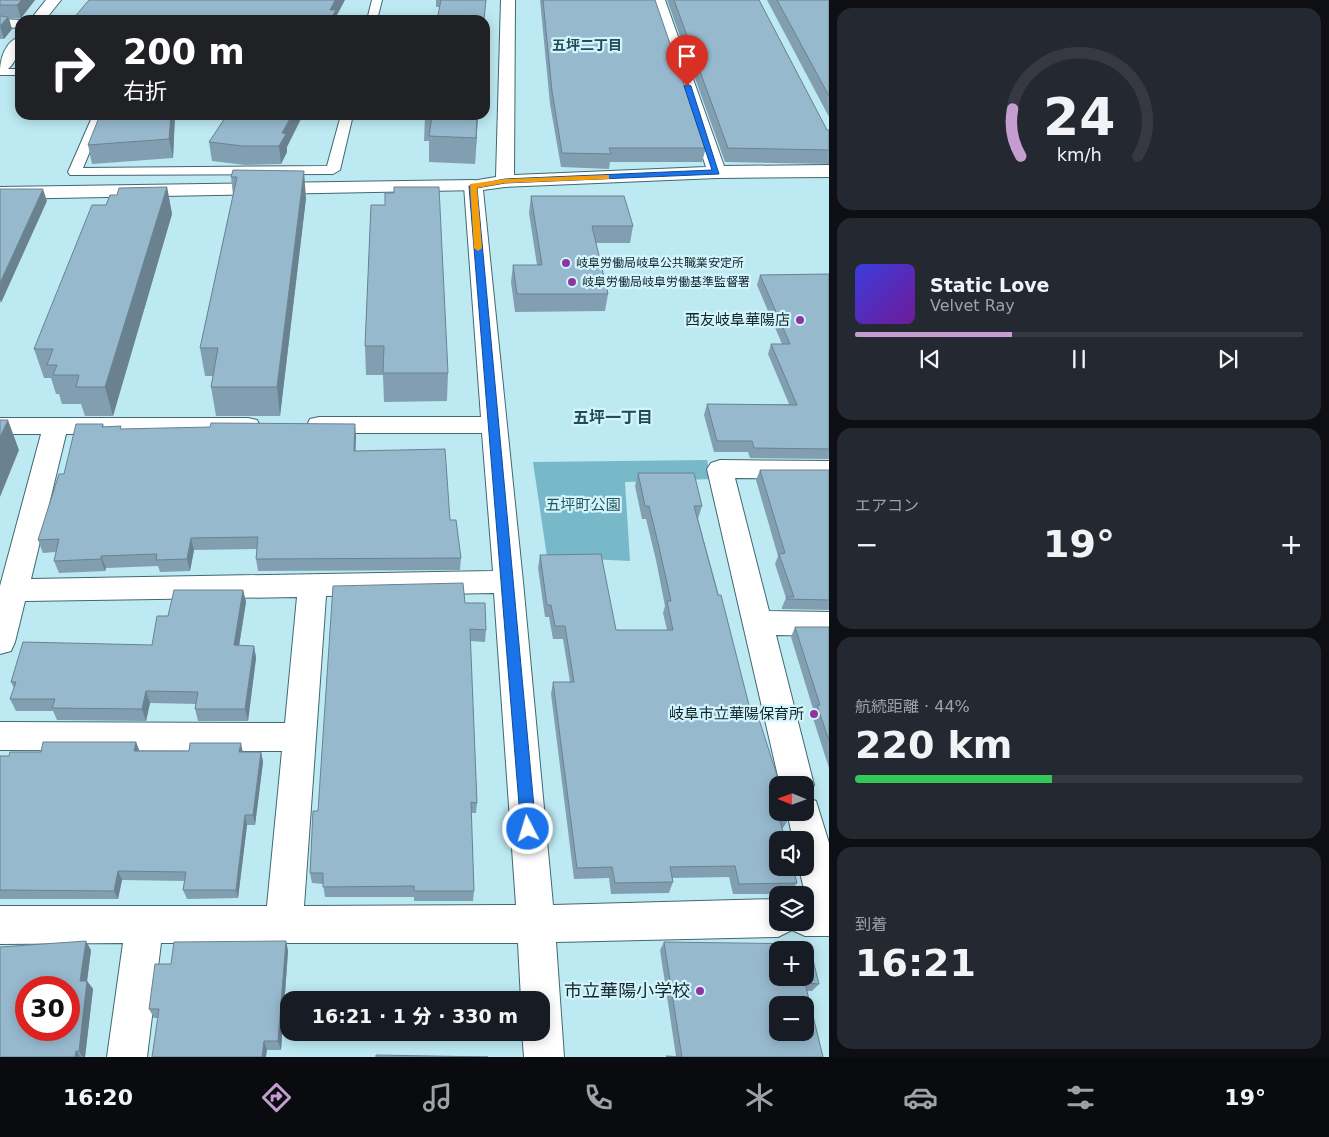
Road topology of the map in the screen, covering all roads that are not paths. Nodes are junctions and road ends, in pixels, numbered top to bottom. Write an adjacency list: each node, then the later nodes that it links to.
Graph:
1 (54, 0): 5 (street)
2 (377, 0): 6 (lane)
3 (508, 0): 17 (street)
4 (658, 0): 16 (street)
5 (41, 15)
6 (373, 15)
7 (0, 23): 8 (street)
8 (15, 24)
9 (15, 48): 10 (street)
10 (0, 68)
11 (0, 72): 12 (lane)
12 (15, 72)
13 (97, 120): 14 (lane)
14 (347, 120)
15 (829, 171): 16 (street)
16 (717, 172): 17 (street)
17 (505, 181): 18 (street)
18 (473, 186): 19 (street); 20 (street)
19 (0, 193)
20 (492, 425): 22 (street); 24 (street)
21 (0, 426): 22 (street)
22 (56, 426): 26 (street)
23 (829, 470): 27 (street)
24 (509, 582): 25 (street); 37 (street)
25 (312, 586): 26 (street); 31 (street)
26 (15, 590): 29 (street)
27 (758, 623): 28 (street); 32 (street)
28 (829, 624)
29 (0, 642)
30 (0, 736): 31 (street)
31 (300, 737): 39 (street)
32 (795, 776)
33 (806, 821): 35 (street)
34 (814, 917): 35 (street)
35 (829, 917)
36 (769, 918): 37 (street)
37 (536, 924): 39 (street); 41 (street)
38 (144, 925): 39 (street); 40 (street); 43 (street)
39 (284, 925)
40 (0, 926)
41 (540, 991)
42 (543, 1041): 44 (street)
43 (127, 1057)
44 (544, 1057)

